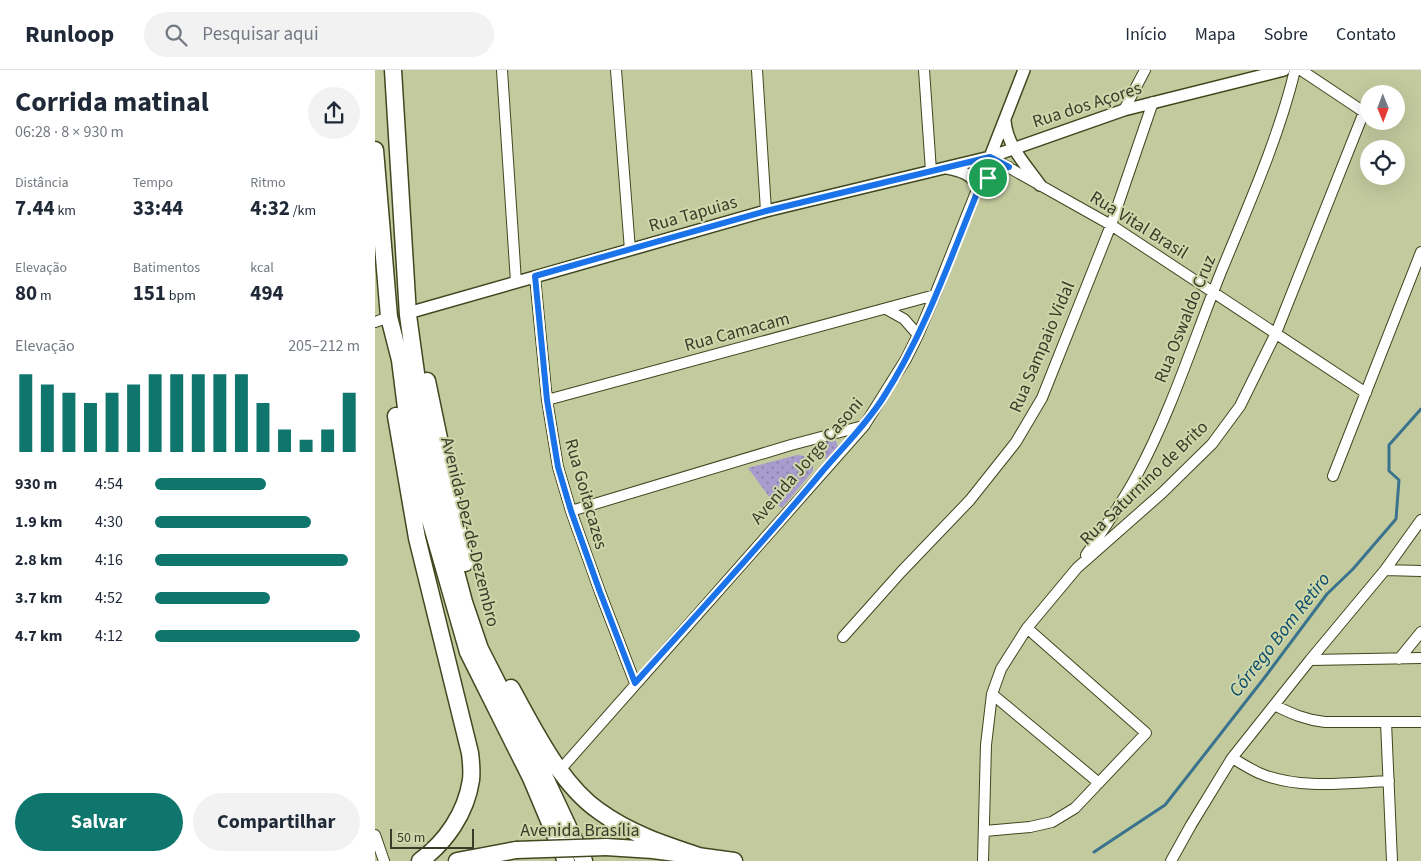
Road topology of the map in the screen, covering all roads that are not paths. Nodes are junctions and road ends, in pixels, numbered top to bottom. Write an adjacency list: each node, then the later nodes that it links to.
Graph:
1 (393, 70): 31 (highway, Avenida Dez de Dezembro)
2 (502, 70): 27 (street)
3 (617, 70): 24 (street)
4 (757, 70): 22 (street)
5 (923, 70): 19 (street)
6 (1024, 70): 13 (street, Avenida Jorge Casoni)
7 (1145, 70): 12 (street)
8 (1284, 70): 11 (street, Rua dos Açores)
9 (1295, 70): 28 (street, Rua Oswaldo Cruz)
10 (1301, 70): 33 (street, Rua Saturnino de Brito)
11 (1153, 102): 12 (street, Rua dos Açores); 23 (street, Rua Sampaio Vidal)
12 (1124, 110): 14 (street, Rua dos Açores)
13 (1004, 119): 14 (street); 16 (street, Avenida Jorge Casoni)
14 (1014, 148): 16 (street, Rua dos Açores); 20 (street)
15 (375, 150): 32 (highway, Avenida Dez de Dezembro)
16 (990, 157): 17 (street, Rua Vital Brasil); 18 (street, Rua Tapuias); 21 (street, Avenida Jorge Casoni)
17 (1009, 167): 20 (street, Rua Vital Brasil); 21 (street)
18 (943, 168): 19 (street, Rua Tapuias); 21 (street)
19 (931, 171): 22 (street, Rua Tapuias)
20 (1040, 185): 23 (street, Rua Vital Brasil)
21 (979, 188): 29 (street, Avenida Jorge Casoni)
22 (766, 211): 24 (street, Rua Tapuias)
23 (1111, 225): 28 (street, Rua Vital Brasil); 46 (street, Rua Sampaio Vidal)
24 (630, 250): 26 (street, Rua Tapuias)
25 (1421, 252): 35 (street)
26 (535, 276): 27 (street, Rua Tapuias); 36 (street, Rua Goitacazes)
27 (516, 282): 31 (street, Rua Tapuias)
28 (1213, 292): 33 (street, Rua Vital Brasil); 41 (street, Rua Oswaldo Cruz)
29 (935, 296): 30 (street, Rua Camacam); 34 (street, Avenida Jorge Casoni)
30 (886, 309): 34 (street); 36 (street, Rua Camacam)
31 (408, 314): 56 (highway); 66 (highway, Avenida Dez de Dezembro)
32 (382, 320): 63 (highway); 65 (highway, Avenida Dez de Dezembro)
33 (1276, 333): 35 (street, Rua Vital Brasil); 41 (street, Rua Saturnino de Brito)
34 (918, 335): 37 (street, Avenida Jorge Casoni)
35 (1366, 393): 38 (street)
36 (547, 400): 39 (street, Rua Goitacazes)
37 (864, 426): 39 (street); 50 (street, Avenida Jorge Casoni)
38 (1333, 476)
39 (571, 511): 50 (street, Rua Goitacazes)
40 (1421, 520): 42 (street)
41 (1077, 568): 44 (street, Rua Saturnino de Brito)
42 (1385, 570): 43 (street); 49 (street)
43 (1421, 571)
44 (1027, 628): 51 (street, Rua Saturnino de Brito); 58 (street)
45 (1421, 632): 48 (street)
46 (843, 637)
47 (1421, 658): 48 (street)
48 (1399, 659): 49 (street)
49 (1310, 660): 52 (street)
50 (635, 683): 56 (street, Avenida Jorge Casoni)
51 (992, 694): 58 (street); 59 (street, Rua Saturnino de Brito)
52 (1274, 705): 53 (street); 55 (street)
53 (1386, 722): 54 (street); 57 (street)
54 (1421, 722)
55 (1232, 758): 57 (street); 69 (street)
56 (560, 770): 61 (highway)
57 (1389, 781): 70 (street)
58 (1099, 783): 59 (street)
59 (985, 831): 68 (street, Rua Saturnino de Brito)
60 (375, 835): 62 (street)
61 (699, 856): 64 (highway, Avenida Brasília, bridge); 67 (highway, Avenida Brasília)
62 (384, 861)
63 (420, 861)
64 (457, 861)
65 (567, 861)
66 (584, 861)
67 (734, 861)
68 (983, 861)
69 (1171, 861)
70 (1392, 861)

